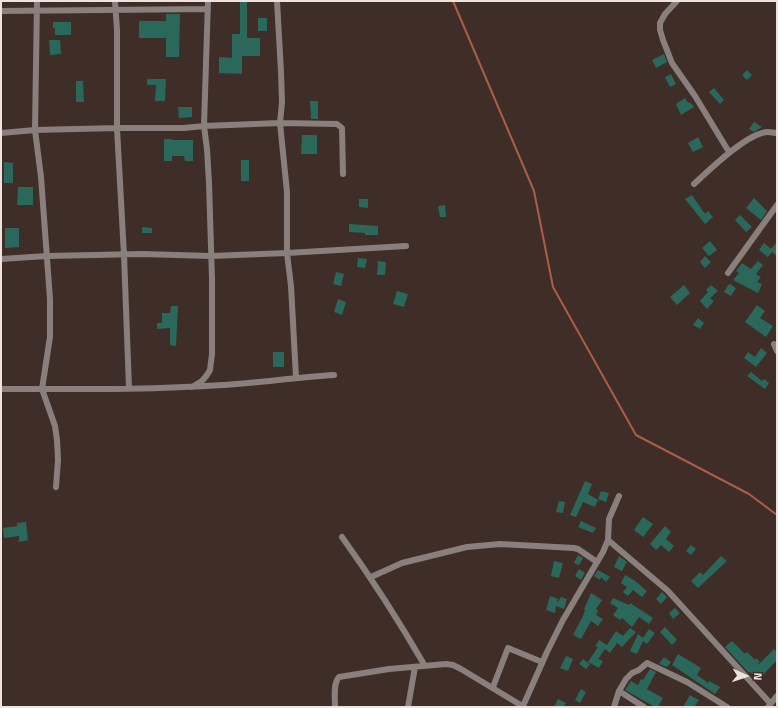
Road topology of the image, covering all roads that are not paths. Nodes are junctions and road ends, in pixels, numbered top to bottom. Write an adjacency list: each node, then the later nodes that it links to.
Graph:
1 (37, 1): 9 (street)
2 (115, 1): 6 (street)
3 (208, 1): 7 (street)
4 (277, 1): 10 (street)
5 (677, 1): 16 (street)
6 (115, 9): 7 (street); 9 (street); 12 (street)
7 (208, 9): 11 (street)
8 (1, 11): 9 (street)
9 (37, 11): 13 (street)
10 (280, 123): 11 (street); 17 (street); 21 (street)
11 (204, 126): 12 (street); 24 (street)
12 (117, 128): 13 (street); 22 (street)
13 (35, 130): 14 (street); 23 (street)
14 (1, 134)
15 (777, 134): 16 (street)
16 (729, 152): 18 (street)
17 (343, 174)
18 (694, 184)
19 (777, 205): 26 (street)
20 (406, 246): 21 (street)
21 (287, 253): 24 (street); 30 (street)
22 (124, 255): 23 (street); 24 (street); 32 (street)
23 (47, 256): 25 (street); 34 (street)
24 (211, 256): 31 (street)
25 (1, 259)
26 (728, 273)
27 (774, 344): 28 (street)
28 (777, 351)
29 (334, 375): 30 (street)
30 (296, 377): 31 (street)
31 (192, 387): 32 (street)
32 (129, 388): 34 (street)
33 (1, 389): 34 (street)
34 (42, 389): 35 (street)
35 (56, 487)
36 (619, 496): 38 (street)
37 (342, 537): 40 (street)
38 (608, 540): 39 (street); 48 (street)
39 (597, 562): 40 (street); 41 (street)
40 (371, 577): 42 (street)
41 (542, 662): 44 (street); 51 (street)
42 (425, 666): 43 (street); 44 (street)
43 (415, 667): 49 (street); 50 (street)
44 (493, 687): 47 (street)
45 (619, 691): 52 (street); 53 (street); 54 (street)
46 (777, 696): 48 (street)
47 (514, 705): 51 (street)
48 (769, 705)
49 (335, 707)
50 (408, 707)
51 (523, 707)
52 (614, 707)
53 (644, 707)
54 (727, 707)

